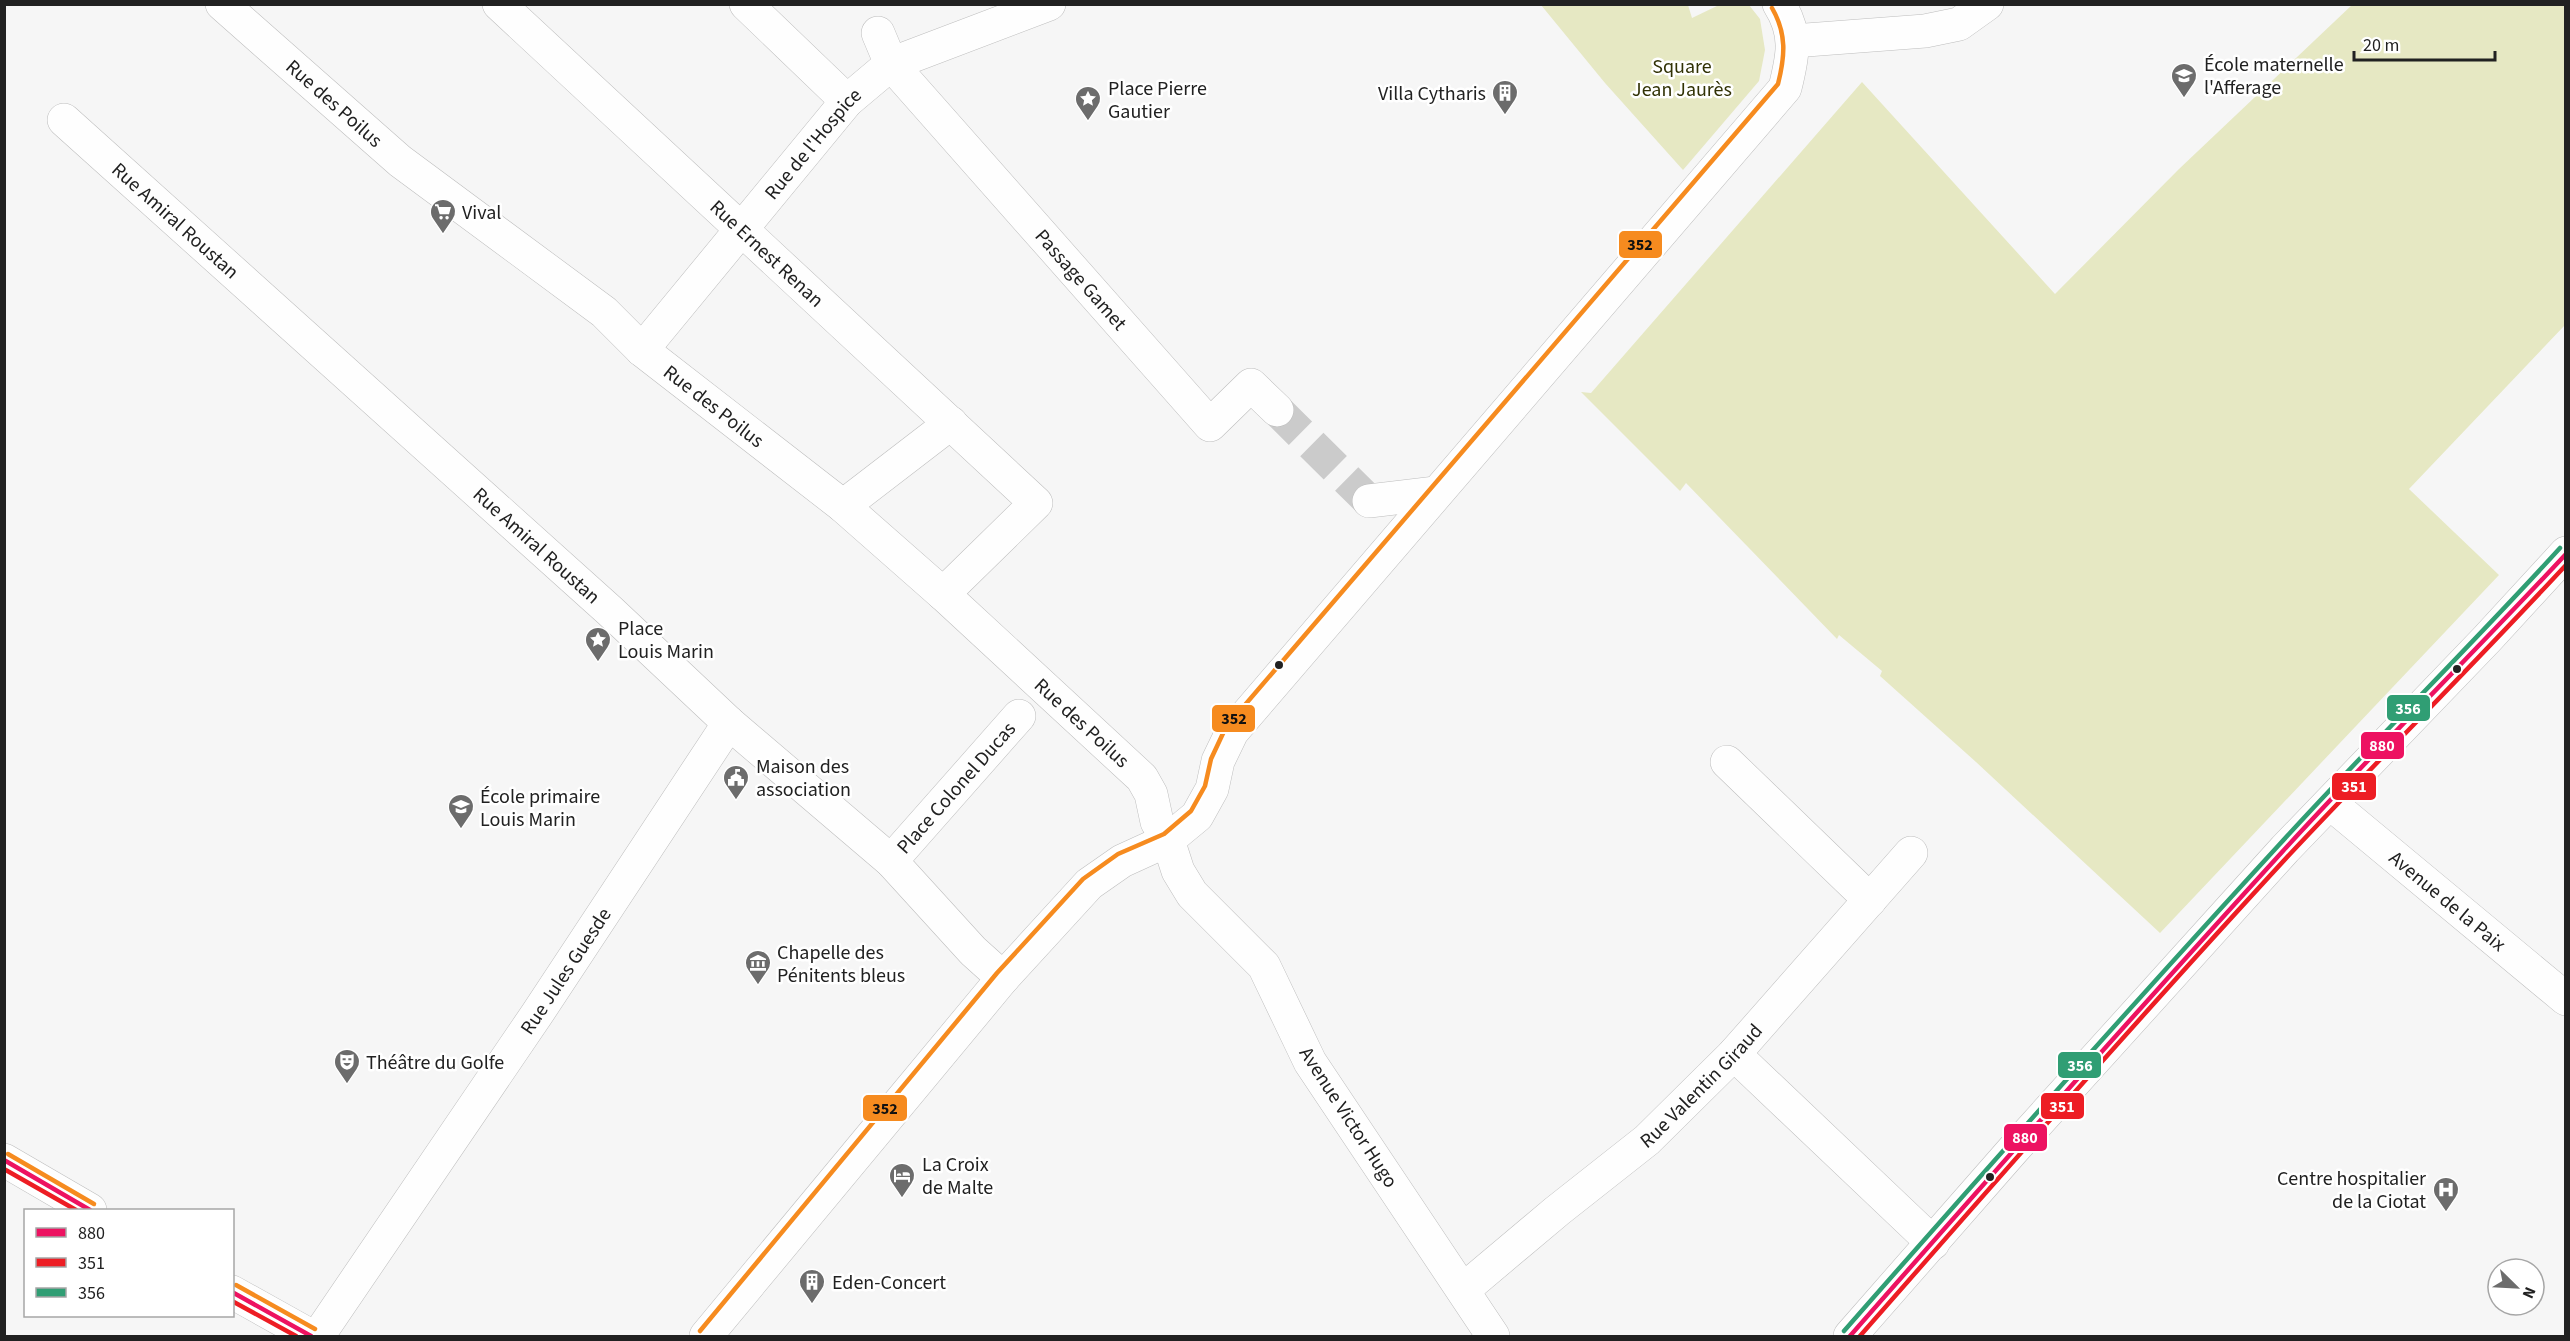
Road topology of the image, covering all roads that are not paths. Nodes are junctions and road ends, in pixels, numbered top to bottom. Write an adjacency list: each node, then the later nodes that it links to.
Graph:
1 (222, 4): 12 (street, Rue des Poilus)
2 (499, 4): 11 (street, Rue Ernest Renan)
3 (746, 4): 9 (street)
4 (1049, 4): 8 (street, Rue de l'Hospice)
5 (1987, 4): 6 (street)
6 (1785, 19): 15 (street)
7 (878, 33): 8 (street)
8 (891, 64): 9 (street, Rue de l'Hospice); 13 (street, Passage Gamet)
9 (847, 100): 11 (street, Rue de l'Hospice)
10 (64, 120): 21 (street, Rue Amiral Roustan)
11 (743, 229): 12 (street, Rue de l'Hospice); 14 (street, Rue Ernest Renan)
12 (642, 350): 17 (street, Rue des Poilus)
13 (1277, 410)
14 (951, 423): 17 (street); 19 (street, Rue Ernest Renan)
15 (1436, 493): 16 (street); 24 (street)
16 (1369, 501)
17 (843, 506): 19 (street, Rue des Poilus)
18 (2565, 553): 23 (street)
19 (942, 594): 24 (street, Rue des Poilus)
20 (1019, 716): 26 (street, Place Colonel Ducas)
21 (729, 723): 26 (street, Rue Amiral Roustan); 37 (street, Rue Jules Guesde)
22 (1727, 762): 27 (street)
23 (2330, 803): 29 (street, Avenue de la Paix); 33 (street)
24 (1168, 840): 28 (street); 34 (street, Avenue Victor Hugo)
25 (1911, 853): 27 (street, Rue Valentin Giraud)
26 (891, 861): 28 (street, Rue Amiral Roustan)
27 (1870, 900): 30 (street, Rue Valentin Giraud)
28 (1003, 978): 38 (street)
29 (2565, 999)
30 (1734, 1054): 33 (street); 34 (street, Rue Valentin Giraud)
31 (4, 1160): 32 (street)
32 (88, 1209)
33 (1933, 1243): 40 (street)
34 (1463, 1290): 39 (street, Avenue Victor Hugo)
35 (234, 1293): 36 (street)
36 (311, 1336)
37 (318, 1336)
38 (706, 1336)
39 (1493, 1336)
40 (1850, 1336)

